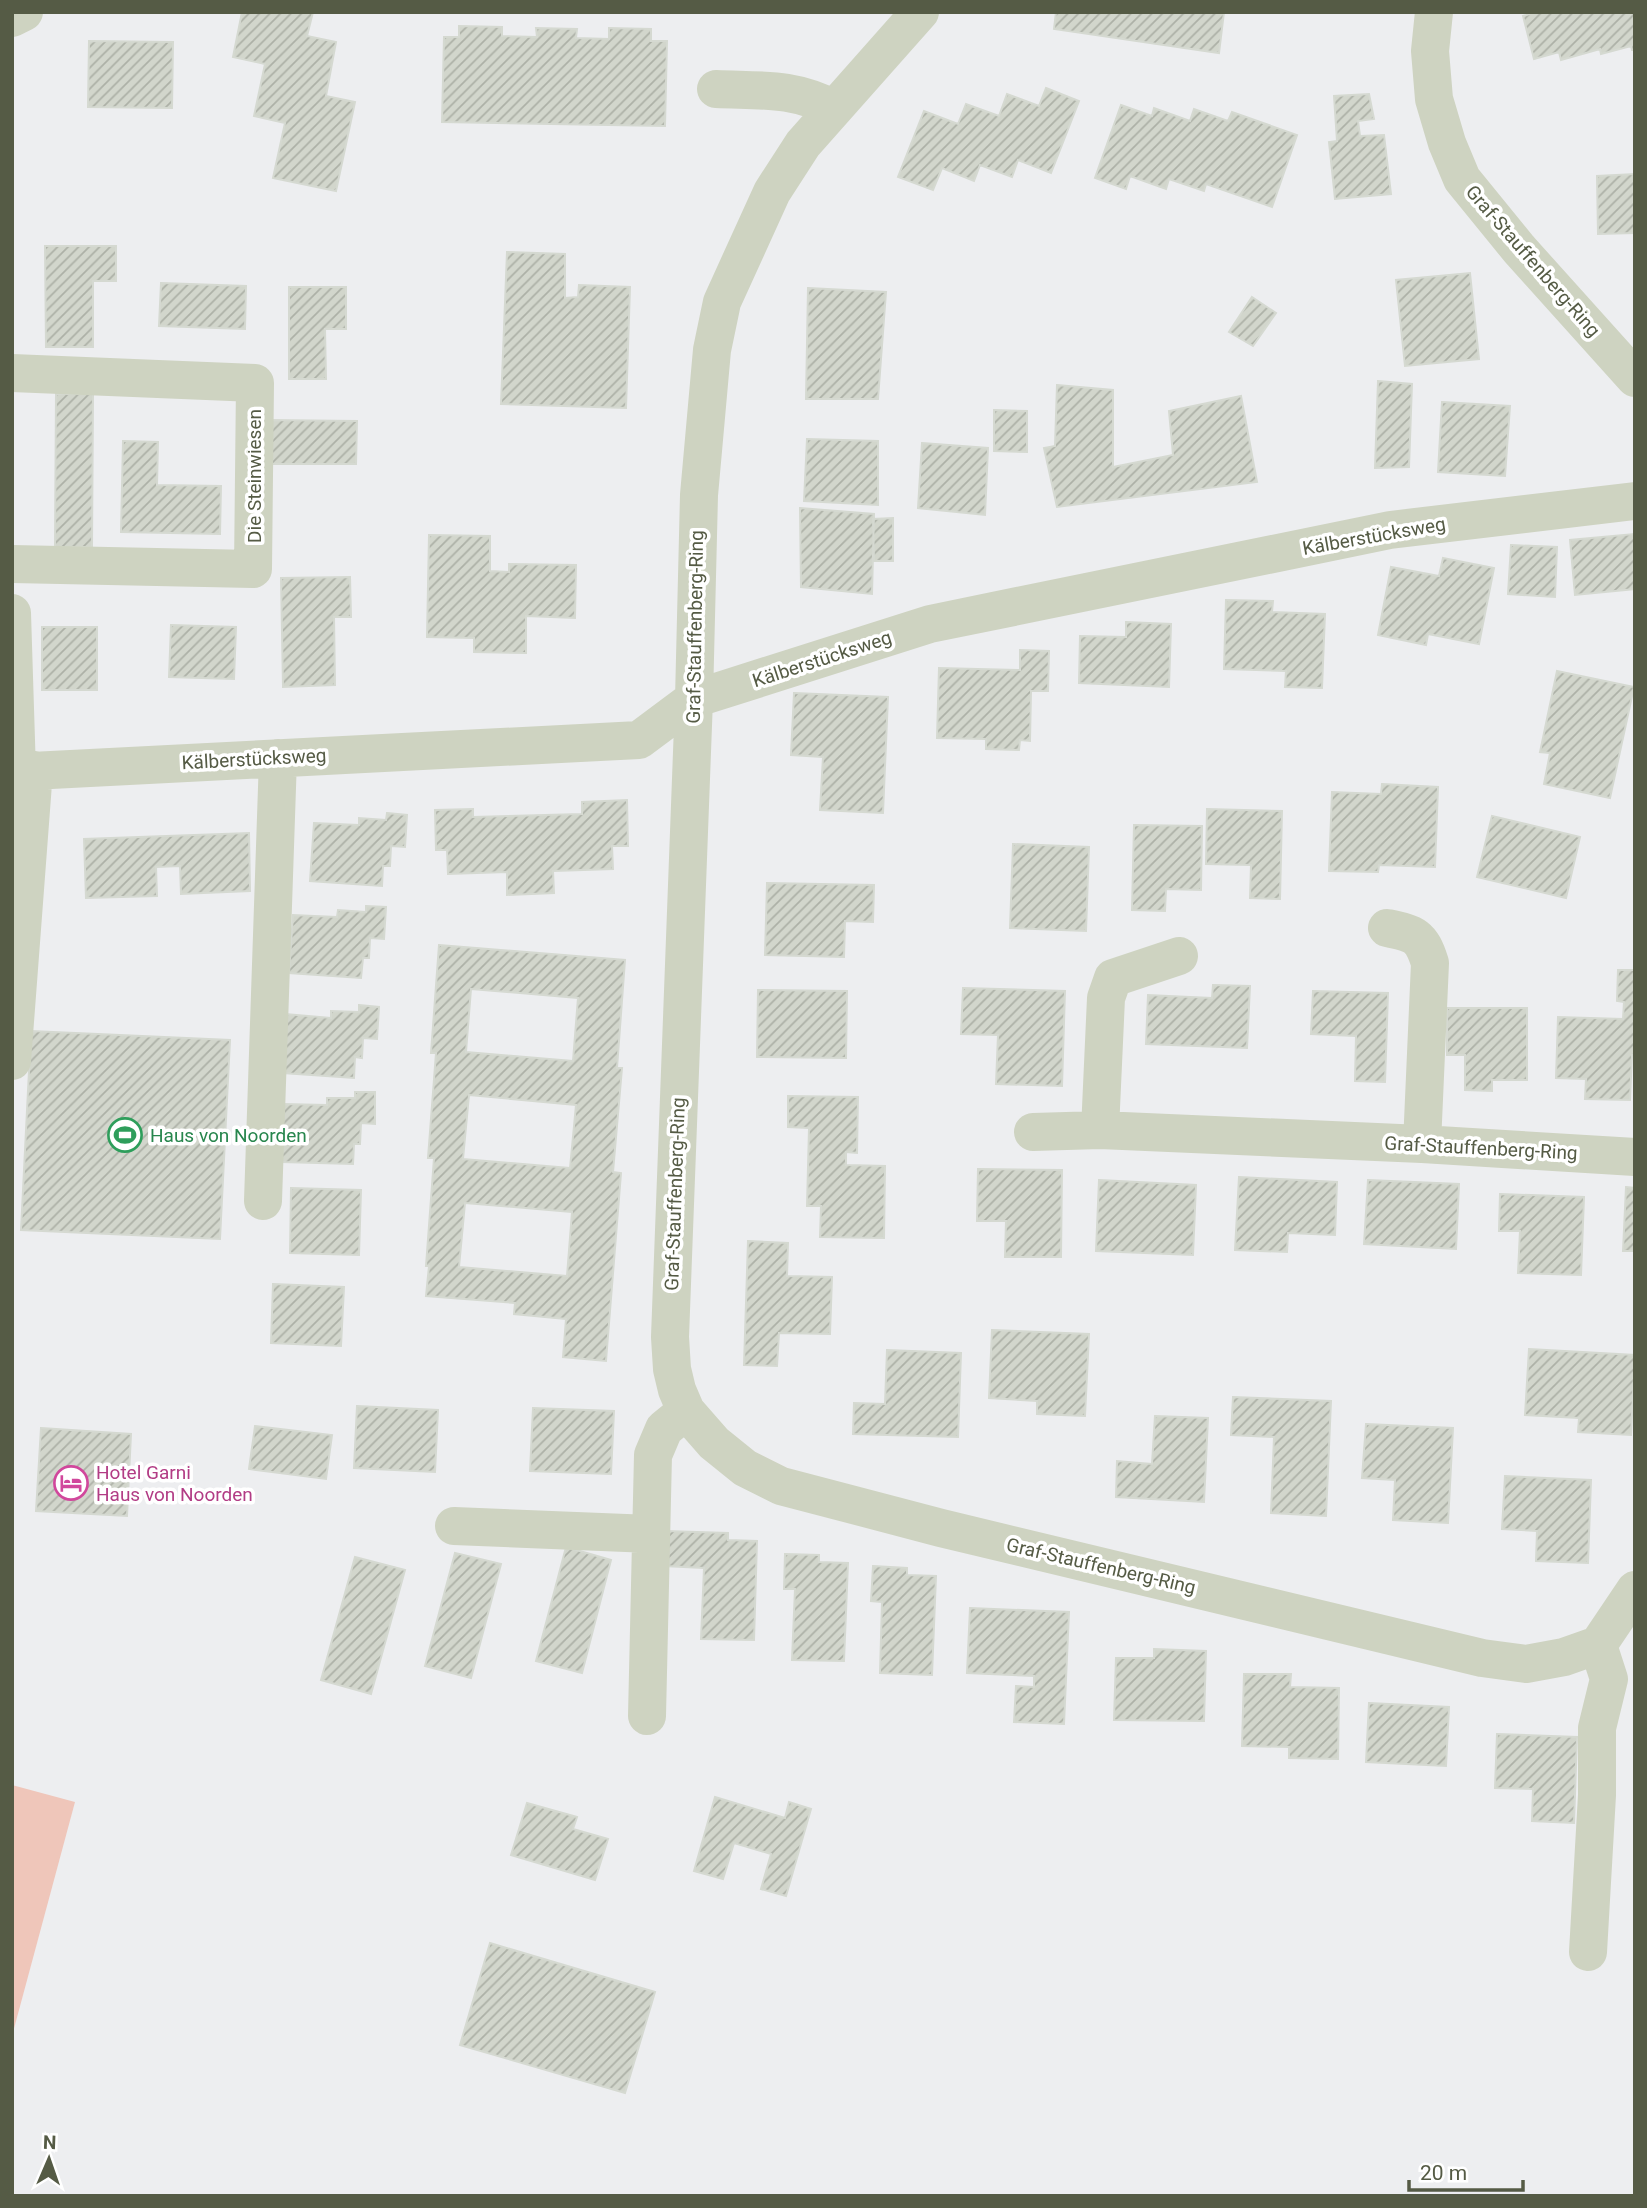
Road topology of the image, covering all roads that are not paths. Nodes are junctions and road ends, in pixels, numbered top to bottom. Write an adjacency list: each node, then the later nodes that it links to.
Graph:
1 (24, 12): 4 (street)
2 (920, 12): 6 (street, Graf-Stauffenberg-Ring)
3 (1434, 12): 8 (street, Graf-Stauffenberg-Ring)
4 (12, 18)
5 (716, 89): 6 (street)
6 (834, 109): 12 (street, Graf-Stauffenberg-Ring)
7 (12, 373): 10 (street, Die Steinwiesen)
8 (1635, 378)
9 (1635, 501): 12 (street, Kälberstücksweg)
10 (12, 564)
11 (12, 613): 14 (street)
12 (694, 699): 13 (street, Kälberstücksweg); 23 (street, Graf-Stauffenberg-Ring)
13 (278, 758): 14 (street, Kälberstücksweg); 22 (street)
14 (21, 771): 17 (street)
15 (1387, 928): 20 (street)
16 (1179, 956): 18 (street)
17 (12, 1061)
18 (1100, 1130): 19 (street, Graf-Stauffenberg-Ring); 20 (street, Graf-Stauffenberg-Ring)
19 (1032, 1132)
20 (1422, 1144): 21 (street, Graf-Stauffenberg-Ring)
21 (1635, 1157)
22 (263, 1201)
23 (686, 1411): 25 (street); 27 (street, Graf-Stauffenberg-Ring)
24 (454, 1526): 25 (street)
25 (651, 1534): 28 (street)
26 (1635, 1590): 27 (street)
27 (1598, 1644): 29 (street)
28 (647, 1716)
29 (1588, 1952)

